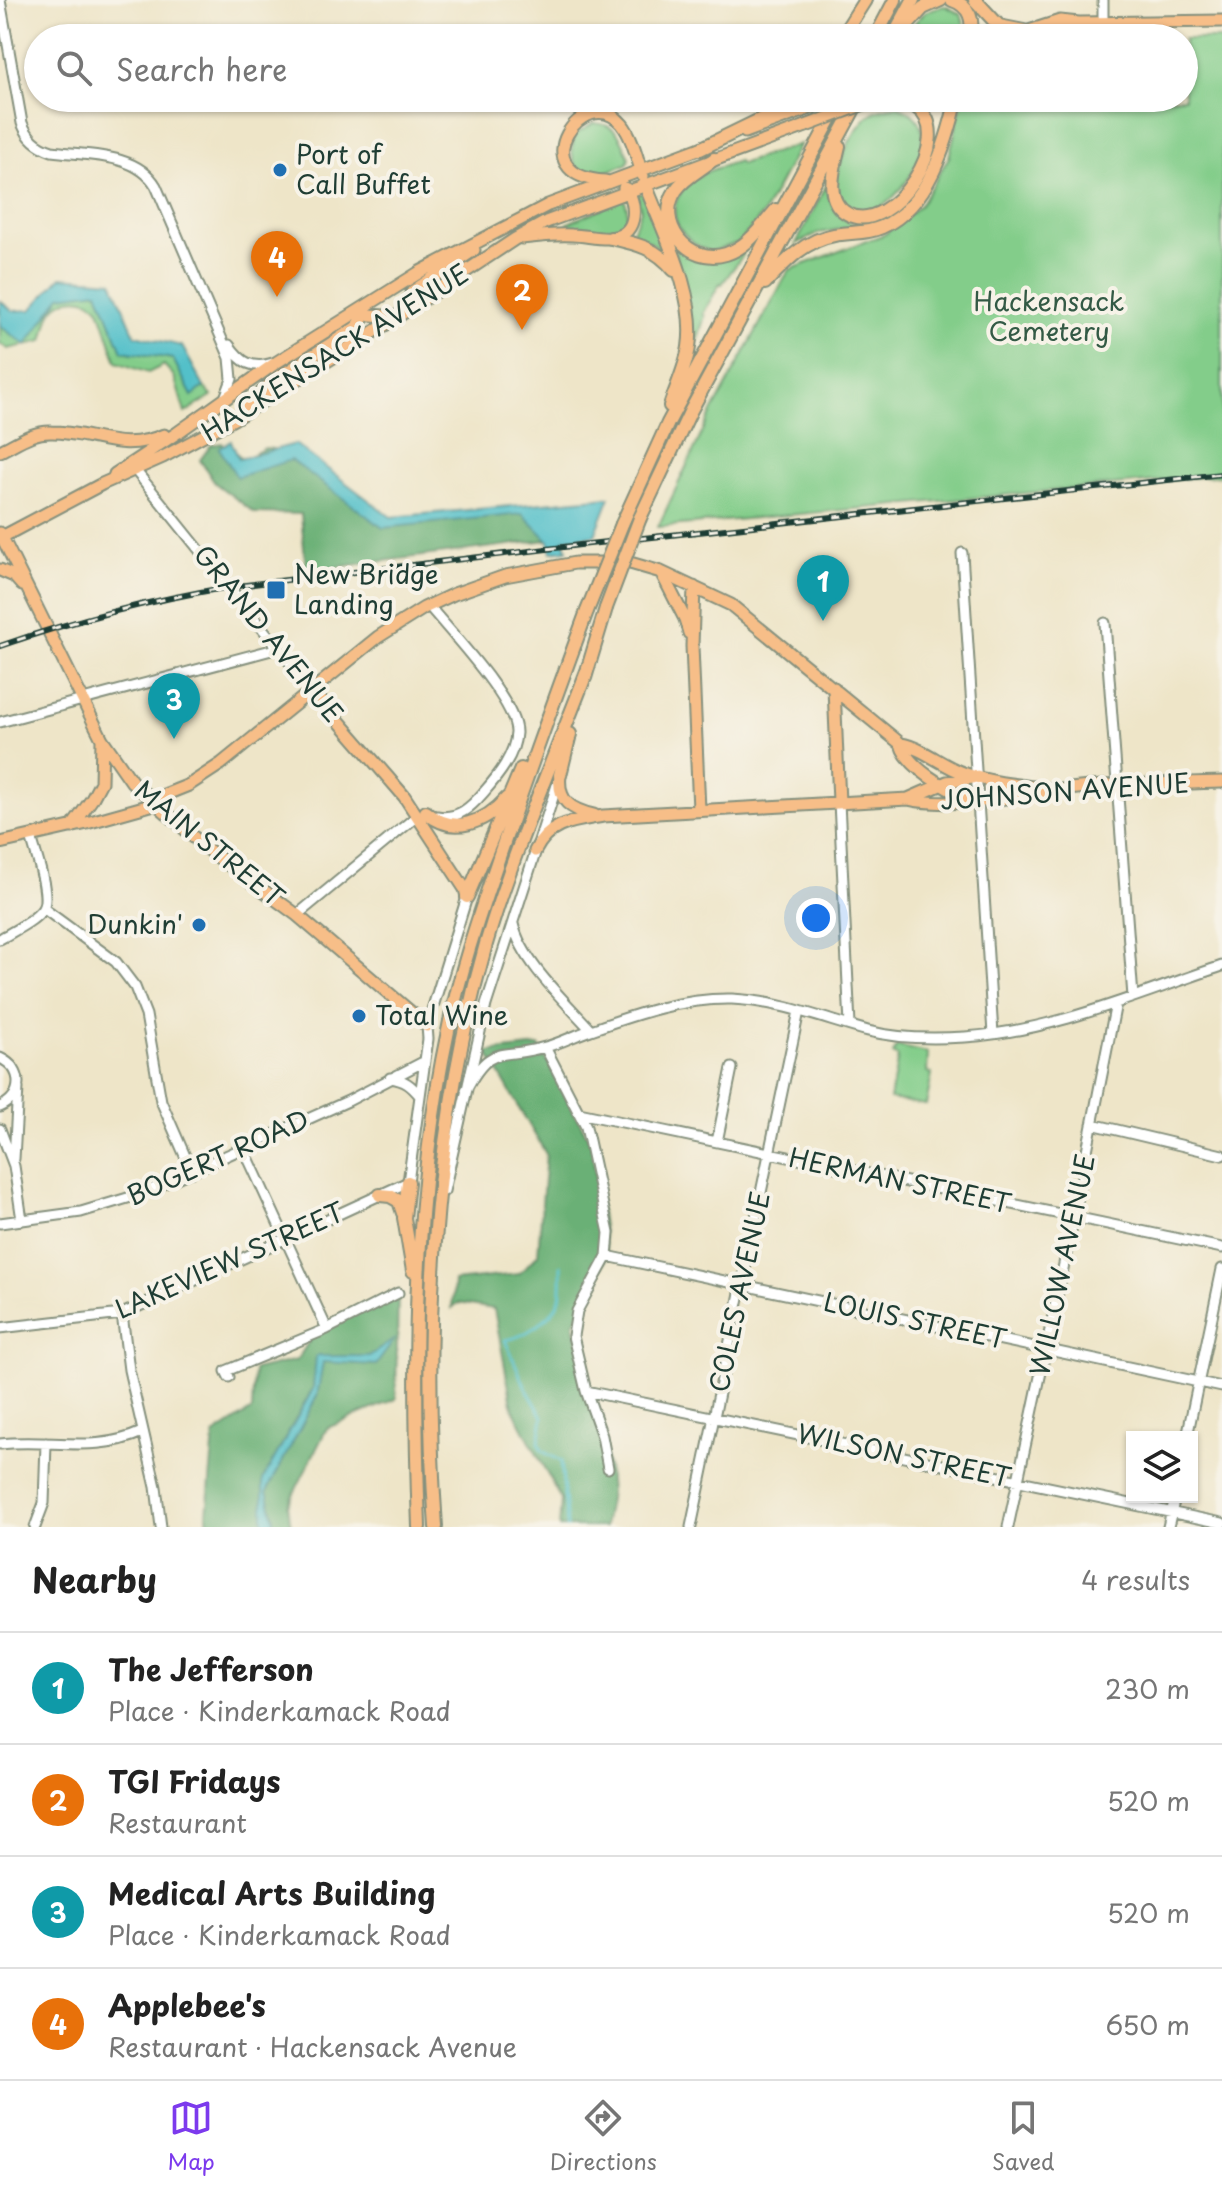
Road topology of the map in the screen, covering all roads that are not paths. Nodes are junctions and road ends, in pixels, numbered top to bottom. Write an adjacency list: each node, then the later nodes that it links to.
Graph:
1 (0, 0): 41 (street)
2 (865, 0): 12 (highway)
3 (895, 0): 13 (highway)
4 (913, 0): 14 (highway)
5 (941, 0): 15 (highway)
6 (952, 0): 16 (highway)
7 (975, 0): 17 (highway)
8 (1103, 0): 10 (street)
9 (1222, 21): 10 (main road)
10 (1103, 22): 11 (main road)
11 (1079, 23): 18 (main road)
12 (850, 24)
13 (882, 24)
14 (901, 24)
15 (908, 24)
16 (971, 24)
17 (997, 24)
18 (1049, 24)
19 (776, 112): 27 (highway)
20 (799, 112): 27 (main road, HACKENSACK AVENUE)
21 (833, 112): 33 (highway)
22 (843, 112): 28 (main road, HACKENSACK AVENUE, bridge)
23 (852, 112): 26 (highway)
24 (921, 112): 26 (highway)
25 (954, 112): 38 (highway)
26 (842, 131): 38 (highway)
27 (700, 149): 29 (main road, HACKENSACK AVENUE)
28 (714, 159): 31 (main road, HACKENSACK AVENUE); 33 (highway)
29 (641, 171): 30 (main road, HACKENSACK AVENUE); 30 (main road); 31 (main road)
30 (612, 181): 32 (main road); 34 (main road, HACKENSACK AVENUE)
31 (645, 184): 32 (main road, HACKENSACK AVENUE); 37 (highway)
32 (628, 190): 35 (main road); 36 (main road, HACKENSACK AVENUE)
33 (789, 196): 47 (highway)
34 (502, 229): 39 (main road, HACKENSACK AVENUE); 40 (main road)
35 (611, 238): 36 (main road); 37 (highway)
36 (515, 239): 40 (main road, HACKENSACK AVENUE)
37 (681, 278): 47 (highway)
38 (752, 297): 60 (highway, bridge)
39 (361, 310): 40 (main road); 42 (main road, HACKENSACK AVENUE); 45 (main road)
40 (398, 317): 45 (main road, HACKENSACK AVENUE)
41 (221, 332): 42 (street); 43 (street)
42 (277, 362): 43 (main road, HACKENSACK AVENUE)
43 (225, 398): 44 (main road, HACKENSACK AVENUE)
44 (200, 417): 46 (main road); 49 (main road, HACKENSACK AVENUE)
45 (234, 419): 48 (main road, HACKENSACK AVENUE)
46 (0, 451)
47 (654, 451): 65 (highway, bridge)
48 (135, 470): 49 (main road, HACKENSACK AVENUE); 59 (street, GRAND AVENUE)
49 (102, 484): 50 (main road, HACKENSACK AVENUE)
50 (1, 536): 55 (main road, MAIN STREET)
51 (962, 553): 70 (street)
52 (0, 570): 55 (main road)
53 (661, 572): 54 (main road); 56 (main road); 58 (main road)
54 (694, 587): 58 (main road); 61 (main road)
55 (27, 591): 63 (main road, MAIN STREET)
56 (429, 606): 62 (main road); 80 (street)
57 (1105, 623): 73 (street)
58 (692, 646): 79 (main road)
59 (279, 648): 62 (street, GRAND AVENUE); 63 (street)
60 (587, 671): 68 (highway); 124 (highway)
61 (834, 688): 67 (main road); 77 (main road)
62 (312, 690): 78 (main road); 80 (main road, GRAND AVENUE)
63 (82, 700): 64 (street); 66 (main road, MAIN STREET)
64 (0, 722)
65 (545, 725): 69 (highway); 131 (highway)
66 (102, 739): 78 (main road, MAIN STREET); 82 (main road)
67 (901, 744): 70 (main road); 72 (main road)
68 (560, 775): 81 (main road); 85 (street)
69 (518, 778): 80 (highway); 86 (highway)
70 (977, 778): 72 (main road, JOHNSON AVENUE); 74 (main road); 76 (street)
71 (1222, 782): 73 (main road, JOHNSON AVENUE)
72 (940, 784): 75 (main road, JOHNSON AVENUE); 76 (main road)
73 (1118, 787): 74 (main road, JOHNSON AVENUE); 92 (street)
74 (1061, 790): 76 (main road, JOHNSON AVENUE)
75 (908, 799): 76 (main road, JOHNSON AVENUE); 77 (main road, JOHNSON AVENUE)
76 (978, 799): 98 (street)
77 (839, 802): 79 (main road, JOHNSON AVENUE); 95 (street)
78 (158, 803): 82 (main road); 88 (main road, MAIN STREET)
79 (699, 810): 81 (main road, JOHNSON AVENUE)
80 (422, 814): 86 (main road, GRAND AVENUE); 88 (street)
81 (603, 816): 85 (main road)
82 (72, 827): 83 (main road)
83 (31, 836): 84 (main road); 87 (street)
84 (0, 843)
85 (535, 851): 89 (street)
86 (467, 897): 96 (street)
87 (43, 908): 90 (street); 116 (street)
88 (297, 915): 96 (main road, MAIN STREET)
89 (513, 921): 97 (street); 105 (street)
90 (0, 939)
91 (1222, 966): 92 (street)
92 (1133, 997): 93 (street)
93 (1116, 1003): 98 (street); 109 (street, WILLOW AVENUE)
94 (799, 1011): 95 (street); 97 (street); 113 (street, COLES AVENUE)
95 (850, 1025): 98 (street)
96 (427, 1026): 101 (street)
97 (591, 1030): 99 (street)
98 (993, 1034)
99 (545, 1047): 105 (street); 108 (street)
100 (0, 1058): 104 (street)
101 (425, 1061): 103 (street, BOGERT ROAD); 106 (street)
102 (732, 1068): 111 (street)
103 (390, 1078): 106 (street); 112 (street, BOGERT ROAD)
104 (18, 1088): 107 (street); 115 (street)
105 (466, 1090): 119 (street)
106 (420, 1096): 117 (street)
107 (0, 1107)
108 (579, 1113): 111 (street, HERMAN STREET); 127 (street)
109 (1092, 1124): 114 (street); 120 (street, WILLOW AVENUE)
110 (0, 1129): 115 (street)
111 (717, 1142): 113 (street, HERMAN STREET)
112 (244, 1149): 116 (street, BOGERT ROAD); 125 (street)
113 (769, 1153): 120 (street, HERMAN STREET); 129 (street, COLES AVENUE)
114 (1222, 1155)
115 (14, 1166): 122 (street)
116 (192, 1172): 122 (street, BOGERT ROAD)
117 (408, 1182): 118 (street, LAKEVIEW STREET); 121 (highway)
118 (380, 1195): 121 (highway); 125 (street, LAKEVIEW STREET)
119 (441, 1205): 124 (highway)
120 (1074, 1217): 126 (street, HERMAN STREET); 135 (street, WILLOW AVENUE)
121 (404, 1218): 131 (highway)
122 (22, 1220): 123 (street, BOGERT ROAD)
123 (0, 1223)
124 (436, 1229): 153 (highway)
125 (285, 1239): 132 (street, LAKEVIEW STREET); 134 (street)
126 (1222, 1248)
127 (607, 1256): 129 (street, LOUIS STREET); 139 (street)
128 (1222, 1269): 137 (street)
129 (742, 1284): 135 (street, LOUIS STREET); 140 (street, COLES AVENUE)
130 (398, 1293): 134 (street)
131 (417, 1294): 152 (highway)
132 (122, 1314): 133 (street, LAKEVIEW STREET); 142 (street)
133 (0, 1328)
134 (327, 1329): 136 (street)
135 (1046, 1349): 137 (street, LOUIS STREET); 146 (street, WILLOW AVENUE)
136 (229, 1377)
137 (1199, 1382): 138 (street, LOUIS STREET); 141 (street)
138 (1222, 1387)
139 (586, 1391): 140 (street, WILSON STREET); 145 (street)
140 (714, 1416): 146 (street, WILSON STREET); 154 (street, COLES AVENUE)
141 (1188, 1431)
142 (142, 1432): 143 (street); 151 (street)
143 (46, 1443): 144 (street); 150 (street)
144 (0, 1444)
145 (608, 1468)
146 (1018, 1480): 148 (street, WILSON STREET); 155 (street, WILLOW AVENUE)
147 (1174, 1503): 148 (street)
148 (1171, 1514): 149 (street, WILSON STREET); 156 (street)
149 (1222, 1523)
150 (35, 1527)
151 (161, 1527)
152 (419, 1527)
153 (436, 1527)
154 (691, 1527)
155 (1008, 1527)
156 (1168, 1527)

